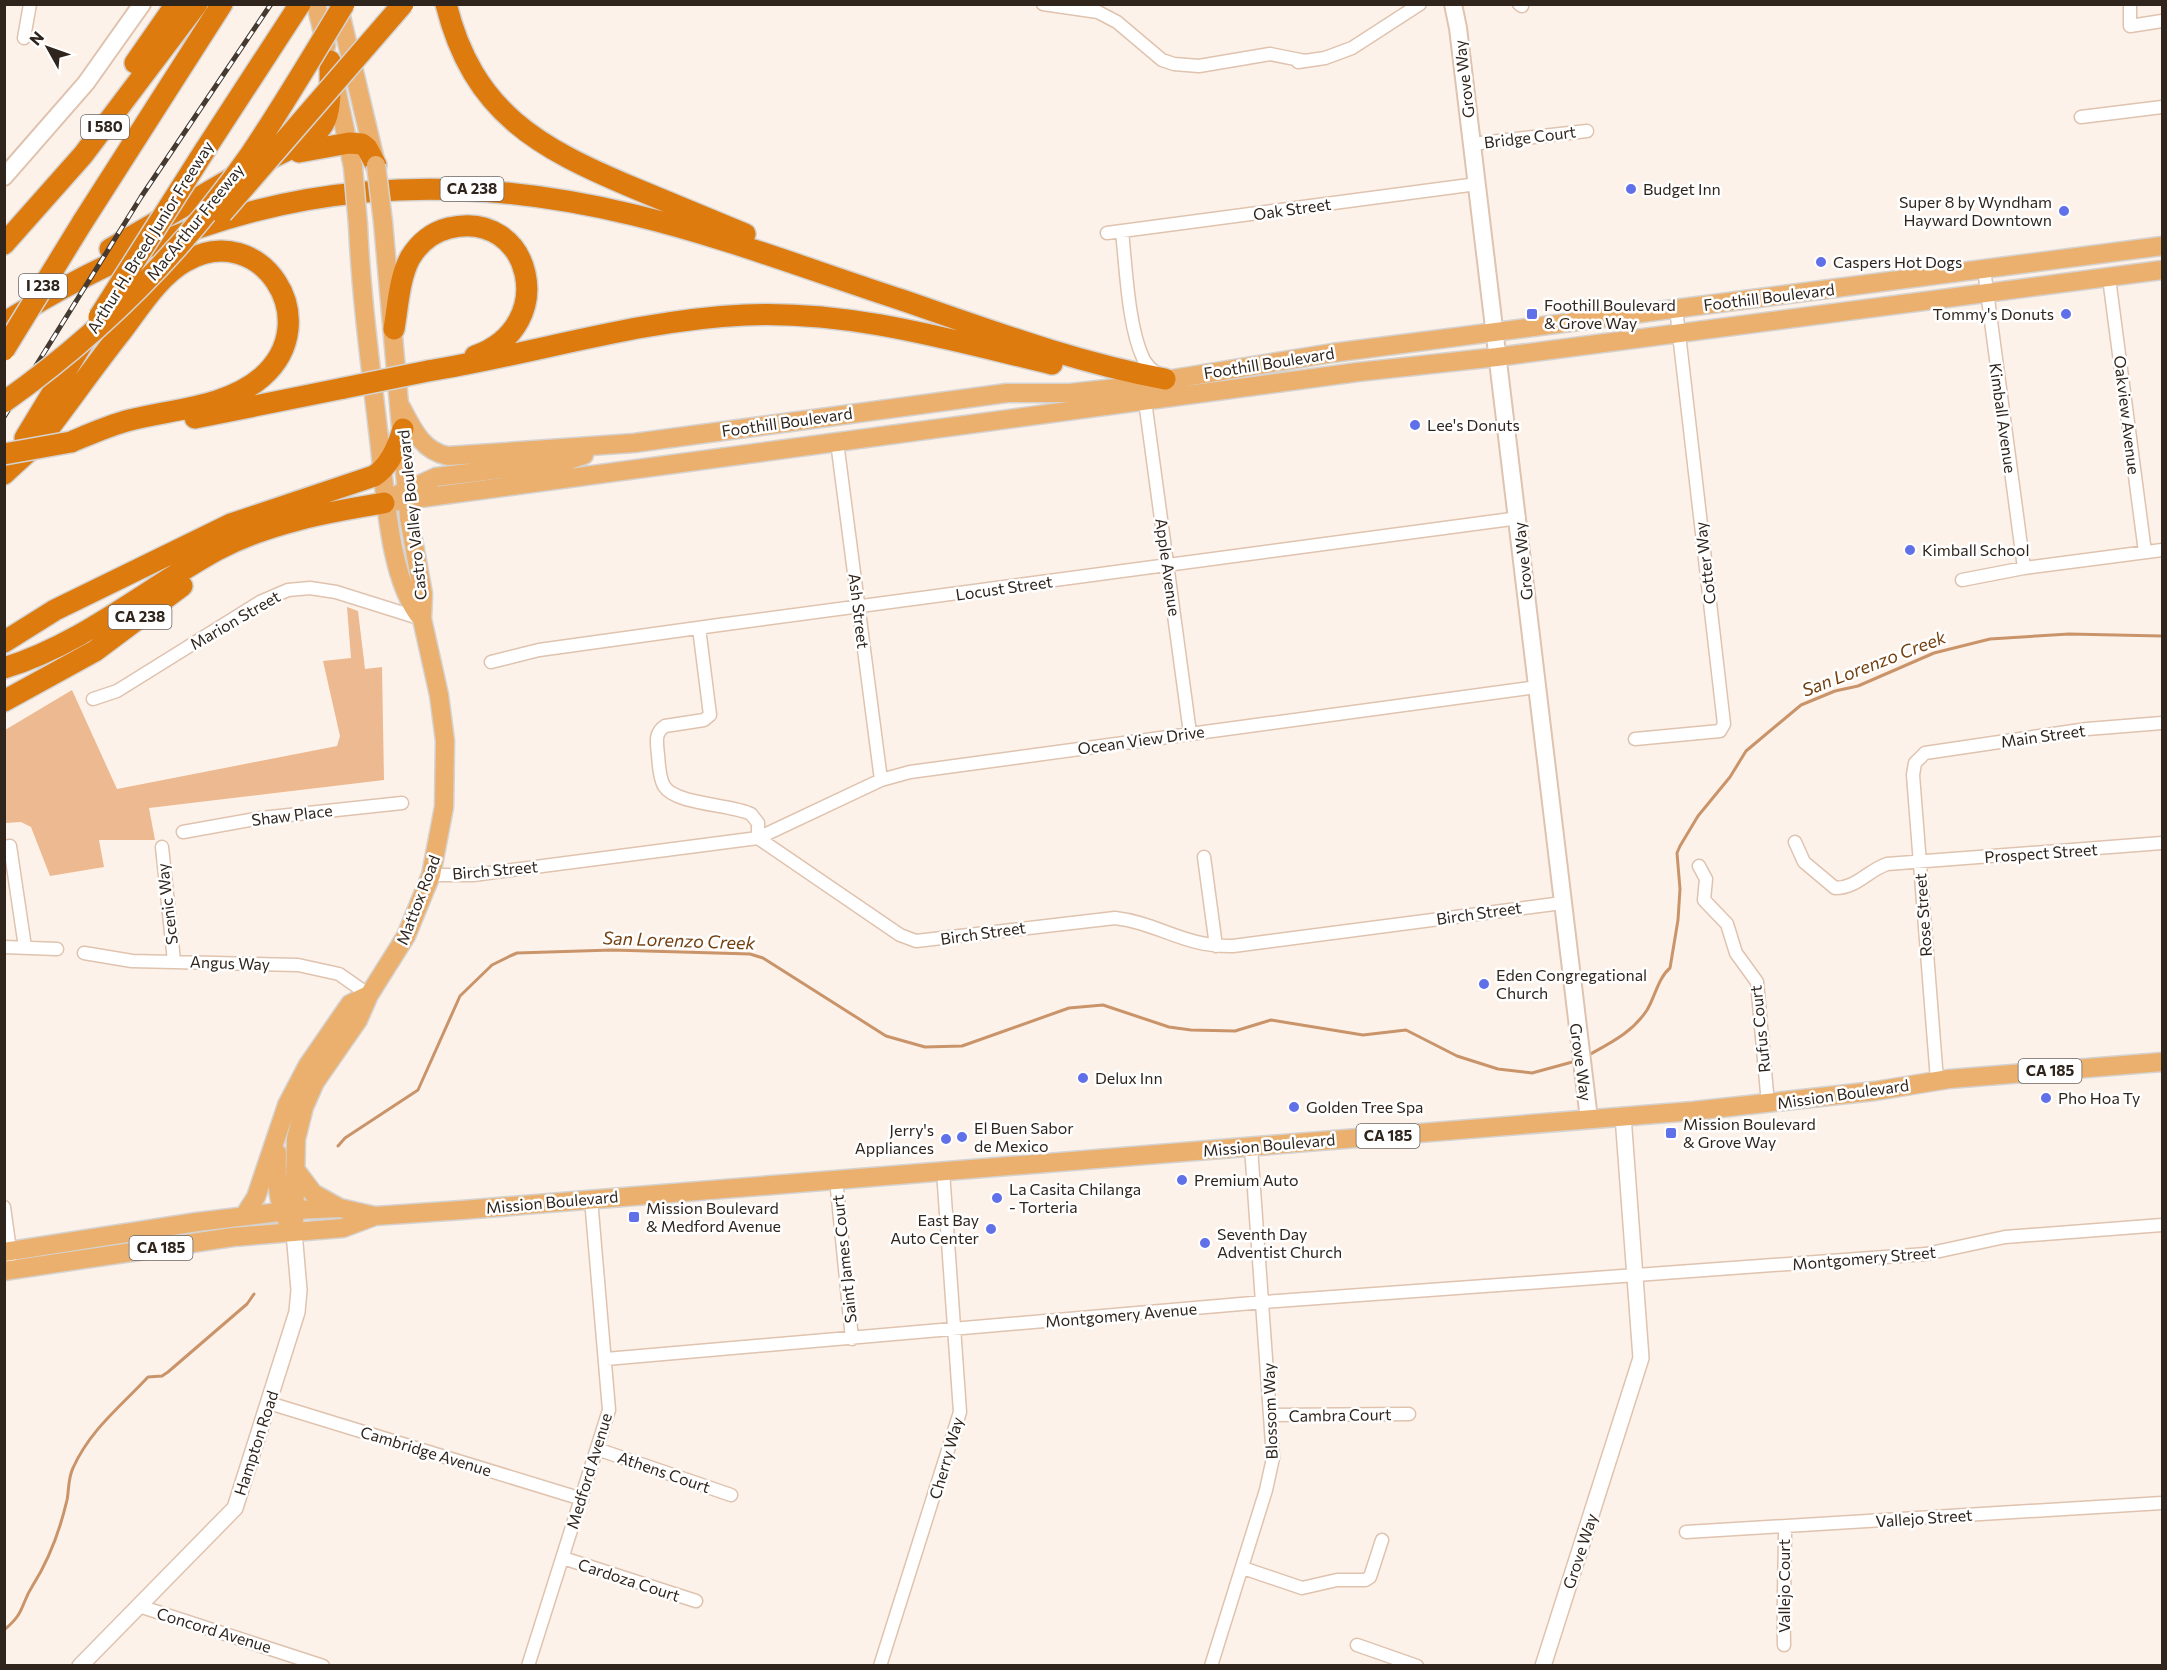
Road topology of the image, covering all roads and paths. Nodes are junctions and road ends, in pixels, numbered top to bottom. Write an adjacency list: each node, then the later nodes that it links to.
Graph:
1 (30, 4): 17 (street)
2 (142, 4): 26 (main road)
3 (176, 4): 28 (highway)
4 (197, 4): 28 (highway, I 580)
5 (222, 4): 44 (highway, I 238, bridge)
6 (316, 4): 18 (main road, Castro Valley Boulevard)
7 (338, 4): 24 (main road, Castro Valley Boulevard)
8 (344, 4): 33 (highway, MacArthur Freeway, bridge)
9 (402, 4): 33 (highway, bridge)
10 (446, 4): 39 (highway)
11 (1043, 4): 12 (street)
12 (1420, 4)
13 (1453, 4): 23 (main road, Grove Way)
14 (2130, 7): 16 (street)
15 (296, 11): 57 (highway, Arthur H. Breed Junior Freeway, bridge)
16 (2163, 21)
17 (24, 38)
18 (330, 61): 22 (main road, Castro Valley Boulevard); 25 (highway)
19 (2163, 107): 20 (street)
20 (2081, 117)
21 (1587, 131): 23 (street, Bridge Court)
22 (349, 143): 24 (highway); 25 (highway); 56 (main road, Castro Valley Boulevard, bridge)
23 (1472, 144): 27 (main road, Grove Way)
24 (376, 165): 41 (main road, Castro Valley Boulevard, bridge)
25 (246, 171): 40 (highway)
26 (4, 177)
27 (1477, 184): 29 (street, Oak Street); 42 (main road, Grove Way)
28 (55, 189): 31 (highway, I 580)
29 (1122, 232): 30 (street, Oak Street); 47 (street)
30 (1107, 233)
31 (4, 244)
32 (2163, 246): 34 (main road, Foothill Boulevard)
33 (175, 251): 49 (highway, MacArthur Freeway, bridge)
34 (1984, 269): 37 (street, Kimball Avenue); 38 (main road, Foothill Boulevard)
35 (2163, 270): 36 (main road, Foothill Boulevard)
36 (2109, 278): 37 (main road, Foothill Boulevard); 64 (street, Oakview Avenue)
37 (1986, 294): 43 (main road, Foothill Boulevard); 66 (street, Kimball Avenue)
38 (1676, 309): 42 (main road, Foothill Boulevard); 43 (street, Cotter Way)
39 (948, 316): 40 (highway, CA 238); 47 (highway, CA 238)
40 (4, 323)
41 (394, 329): 46 (highway); 50 (main road, Castro Valley Boulevard)
42 (1494, 333): 45 (main road, Grove Way); 47 (main road, Foothill Boulevard)
43 (1679, 334): 45 (main road, Foothill Boulevard); 80 (street, Cotter Way)
44 (4, 350)
45 (1497, 357): 48 (main road, Foothill Boulevard); 61 (main road, Grove Way)
46 (428, 371): 47 (highway); 52 (highway, bridge)
47 (1165, 379): 54 (main road, Foothill Boulevard)
48 (1145, 401): 53 (main road, Foothill Boulevard / CA 238); 65 (street, Apple Avenue)
49 (4, 402)
50 (401, 407): 51 (main road, Castro Valley Boulevard); 54 (main road)
51 (402, 429): 56 (highway); 58 (main road, Castro Valley Boulevard)
52 (71, 442): 55 (highway, bridge); 57 (highway)
53 (837, 442): 58 (main road, Foothill Boulevard / CA 238); 68 (street, Ash Street)
54 (602, 446): 58 (main road, Foothill Boulevard)
55 (4, 454)
56 (382, 471): 59 (main road, Castro Valley Boulevard); 60 (highway)
57 (4, 473)
58 (407, 494): 59 (main road, CA 238); 69 (main road, Castro Valley Boulevard)
59 (384, 503): 62 (highway, CA 238); 69 (main road, Castro Valley Boulevard)
60 (284, 506): 70 (highway); 72 (highway)
61 (1519, 518): 65 (street, Locust Street); 75 (main road, Grove Way)
62 (273, 529): 70 (highway); 77 (highway, CA 238)
63 (2163, 550): 64 (street)
64 (2145, 552): 66 (street)
65 (1168, 564): 68 (street, Locust Street); 79 (street, Apple Avenue)
66 (2024, 568): 67 (street)
67 (1962, 580)
68 (858, 608): 71 (street, Locust Street); 82 (street, Ash Street)
69 (422, 619): 76 (street, Marion Street); 93 (main road, Mattox Road)
70 (101, 621): 74 (highway)
71 (699, 628): 73 (street, Locust Street); 85 (street)
72 (4, 642)
73 (491, 662)
74 (10, 666)
75 (1537, 687): 79 (street, Ocean View Drive); 94 (main road, Grove Way)
76 (93, 699)
77 (4, 701)
78 (2163, 723): 81 (street, Main Street)
79 (1190, 733): 82 (street, Ocean View Drive)
80 (1635, 739)
81 (1926, 754): 91 (street, Rose Street)
82 (881, 780): 85 (street, Ocean View Drive)
83 (402, 803): 84 (street, Shaw Place)
84 (183, 832)
85 (758, 838): 93 (street, Birch Street); 95 (street, Birch Street)
86 (1795, 842): 91 (street, Prospect Street)
87 (2163, 843): 91 (street, Prospect Street)
88 (7, 846): 97 (street)
89 (162, 847): 100 (street, Scenic Way)
90 (1204, 857): 95 (street)
91 (1920, 863): 103 (street, Rose Street)
92 (1699, 866): 104 (street, Rufus Court)
93 (430, 875): 101 (main road, Mattox Road)
94 (1562, 903): 95 (street, Birch Street); 106 (main road, Grove Way)
95 (1216, 946)
96 (4, 947): 97 (street)
97 (25, 947): 98 (street)
98 (57, 949)
99 (84, 952): 100 (street, Angus Way)
100 (174, 961): 101 (street, Angus Way)
101 (369, 995): 107 (main road, Mattox Road); 109 (main road, Mattox Road)
102 (2163, 1062): 103 (main road, Mission Boulevard / CA 185)
103 (1938, 1080): 104 (main road, Mission Boulevard / CA 185)
104 (1768, 1104): 105 (main road, Mission Boulevard / CA 185)
105 (1623, 1116): 106 (main road, Mission Boulevard / CA 185); 122 (street, Grove Way)
106 (1589, 1119): 108 (main road, Mission Boulevard / CA 185)
107 (278, 1136): 115 (main road, Mattox Road); 116 (main road, Mattox Road)
108 (1251, 1147): 110 (main road, Mission Boulevard / CA 185); 123 (street, Blossom Way)
109 (295, 1169): 114 (main road); 115 (main road, Mattox Road)
110 (943, 1171): 111 (main road, Mission Boulevard / CA 185); 124 (street, Cherry Way)
111 (836, 1179): 112 (main road, Mission Boulevard / CA 185); 125 (street, Saint James Court)
112 (591, 1199): 117 (main road, Mission Boulevard / CA 185); 126 (street, Medford Avenue)
113 (4, 1207): 120 (street)
114 (340, 1208): 115 (main road, Mission Boulevard / CA 185); 117 (main road, Mission Boulevard / CA 185)
115 (289, 1211): 116 (main road, Mission Boulevard / CA 185); 119 (main road, Mattox Road)
116 (244, 1216): 120 (main road, Mission Boulevard / CA 185)
117 (375, 1216): 119 (main road, Mission Boulevard / CA 185)
118 (2163, 1225): 122 (street, Montgomery Street)
119 (294, 1232): 121 (main road, Mission Boulevard / CA 185); 127 (street, Hampton Road)
120 (7, 1252): 121 (street)
121 (8, 1271)
122 (1636, 1276): 123 (street, Montgomery Avenue); 149 (street, Grove Way)
123 (1264, 1302): 124 (street, Montgomery Avenue); 129 (street, Blossom Way)
124 (955, 1330): 125 (street, Montgomery Avenue); 146 (street, Cherry Way)
125 (852, 1339): 126 (street, Montgomery Avenue)
126 (606, 1359): 130 (street, Medford Avenue)
127 (269, 1403): 132 (street, Cambridge Avenue); 140 (street, Hampton Road)
128 (1409, 1414): 129 (street, Cambra Court)
129 (1272, 1415): 138 (street, Blossom Way)
130 (597, 1449): 131 (street, Athens Court); 132 (street, Medford Avenue)
131 (731, 1495)
132 (582, 1499): 137 (street, Medford Avenue)
133 (2163, 1503): 134 (street, Vallejo Street)
134 (1785, 1527): 135 (street, Vallejo Street); 142 (street, Vallejo Court)
135 (1686, 1532)
136 (1382, 1540): 138 (street)
137 (562, 1558): 139 (street, Cardoza Court); 145 (street, Medford Avenue)
138 (1243, 1568): 147 (street, Blossom Way)
139 (696, 1601)
140 (139, 1606): 143 (street, Hampton Road); 144 (street, Concord Avenue)
141 (1357, 1645): 148 (street)
142 (1784, 1645)
143 (80, 1665)
144 (323, 1665)
145 (528, 1665)
146 (880, 1665)
147 (1211, 1665)
148 (1417, 1665)
149 (1543, 1665)

